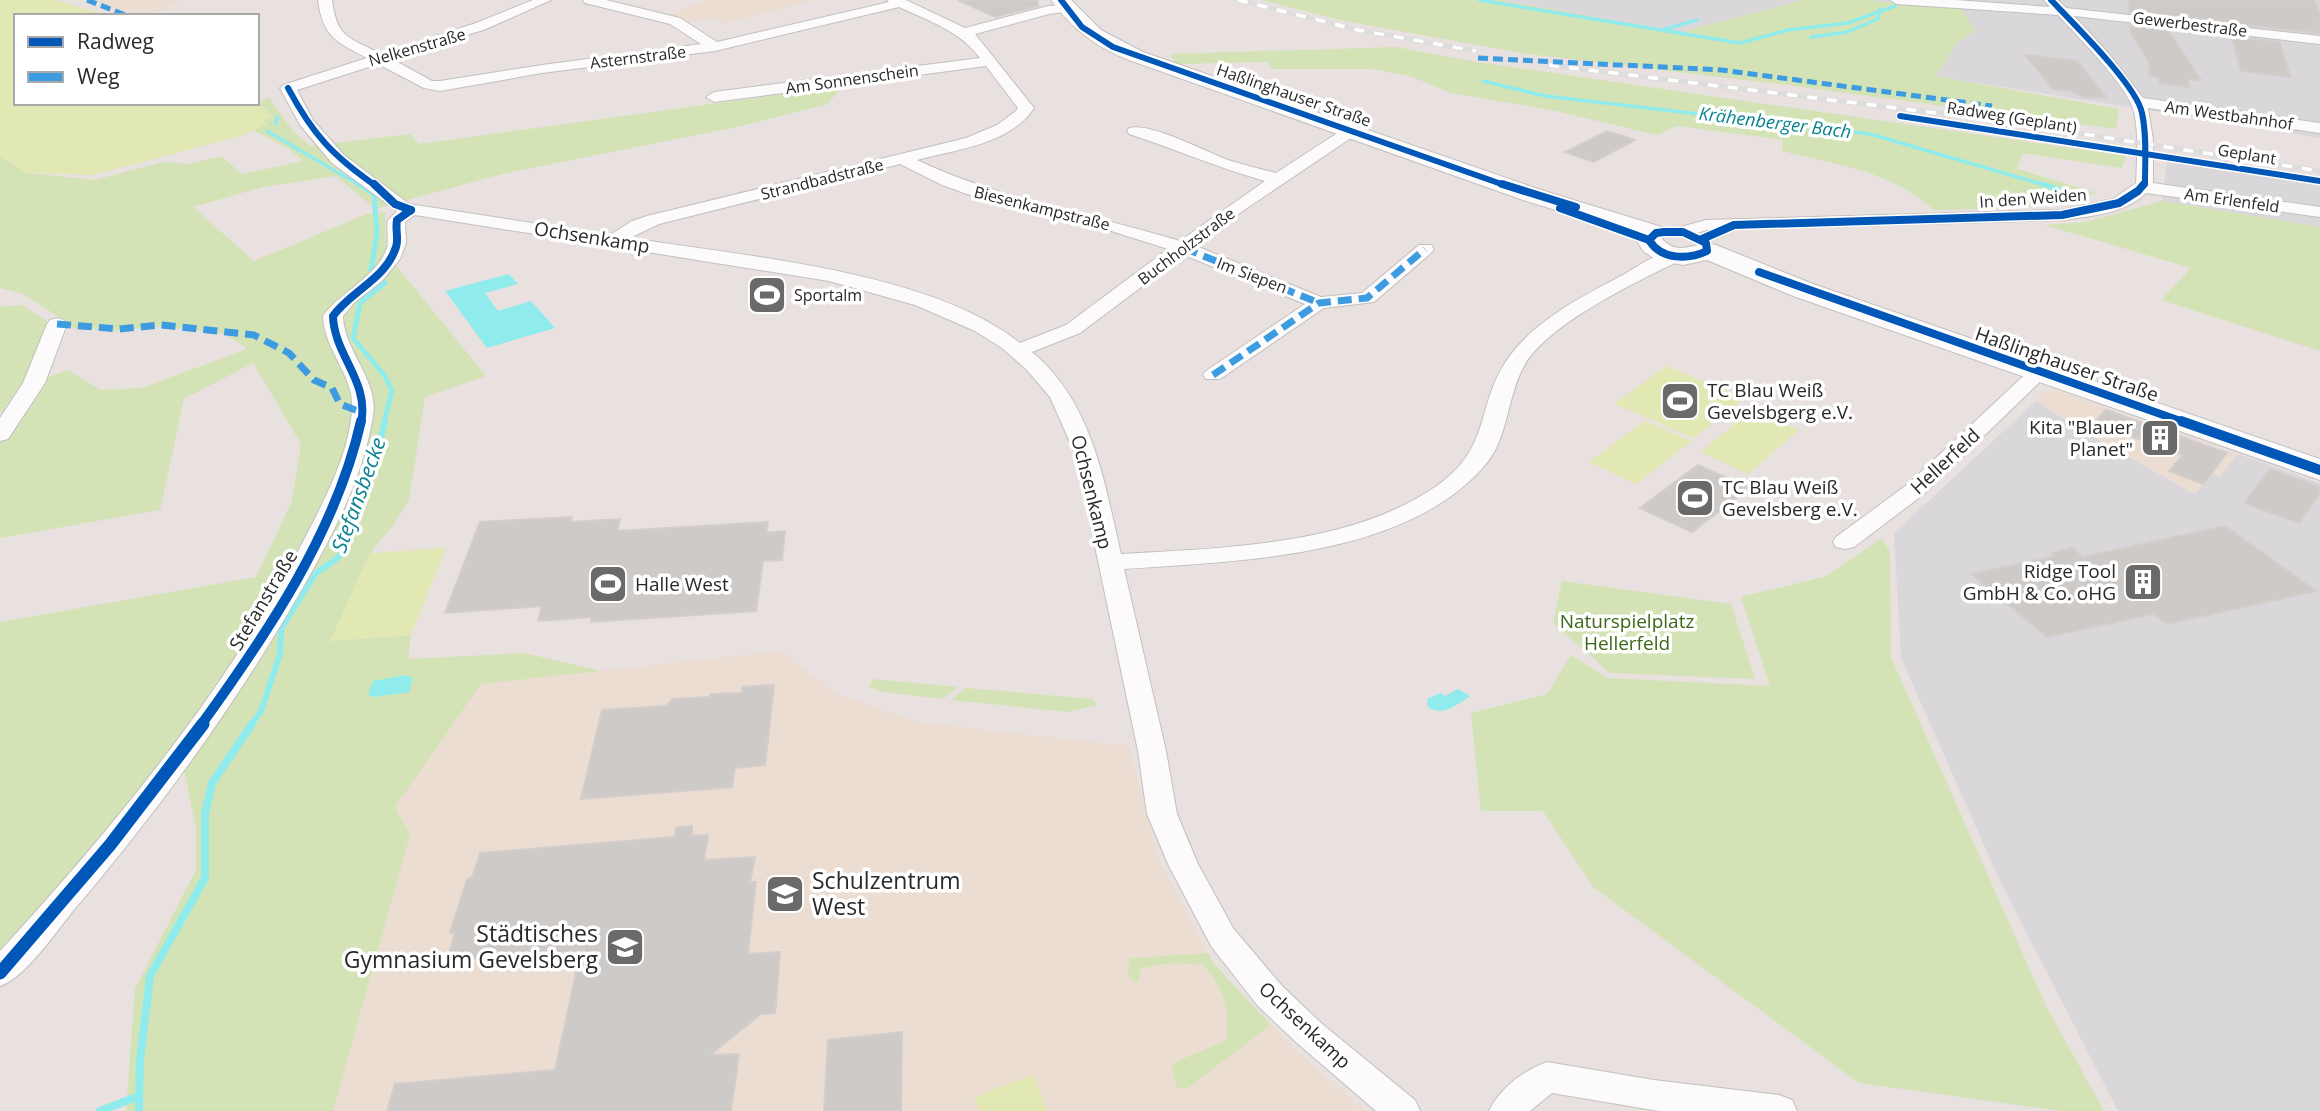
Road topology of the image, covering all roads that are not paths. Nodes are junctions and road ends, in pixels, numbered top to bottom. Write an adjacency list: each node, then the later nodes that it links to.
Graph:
1 (325, 0): 11 (street, Asternstraße)
2 (543, 0): 11 (street, Nelkenstraße)
3 (590, 0): 10 (street)
4 (1897, 0): 7 (street, Gewerbestraße)
5 (898, 2): 8 (street); 10 (street, Asternstraße)
6 (1064, 4): 8 (street); 17 (main road, Haßlinghauser Straße)
7 (2055, 5): 9 (street, Gewerbestraße); 14 (street)
8 (964, 33): 12 (street)
9 (2320, 40)
10 (715, 47): 11 (street, Asternstraße)
11 (378, 57): 21 (street, Nelkenstraße)
12 (990, 61): 13 (street, Am Sonnenschein); 18 (street, Strandbadstraße)
13 (714, 97)
14 (2138, 102): 15 (street, Am Westbahnhof); 20 (street)
15 (2320, 128)
16 (1135, 131): 19 (street)
17 (1351, 131): 19 (street, Buchholzstraße); 24 (main road, Haßlinghauser Straße)
18 (903, 159): 23 (street, Strandbadstraße); 25 (street, Biesenkampstraße)
19 (1278, 179): 25 (street, Buchholzstraße)
20 (2143, 187): 22 (street, Am Erlenfeld); 24 (street, In den Weiden)
21 (403, 207): 23 (street, Ochsenkamp); 36 (street, Stefanstraße)
22 (2320, 212)
23 (612, 241): 29 (street, Ochsenkamp)
24 (1677, 245): 30 (main road, Haßlinghauser Straße); 35 (street, In den Weiden)
25 (1184, 248): 27 (street, Im Siepen); 29 (street, Buchholzstraße)
26 (1425, 249): 27 (street, Im Siepen)
27 (1319, 303): 31 (street, Im Siepen)
28 (57, 324): 32 (street)
29 (1017, 351): 35 (street, Ochsenkamp)
30 (2039, 372): 33 (main road, Haßlinghauser Straße); 34 (street, Hellerfeld)
31 (1213, 375)
32 (0, 434)
33 (2320, 470)
34 (1845, 542)
35 (1110, 562): 38 (street, Ochsenkamp)
36 (0, 973)
37 (1655, 1103): 39 (street); 40 (street)
38 (1402, 1111)
39 (1507, 1111)
40 (1779, 1111)

